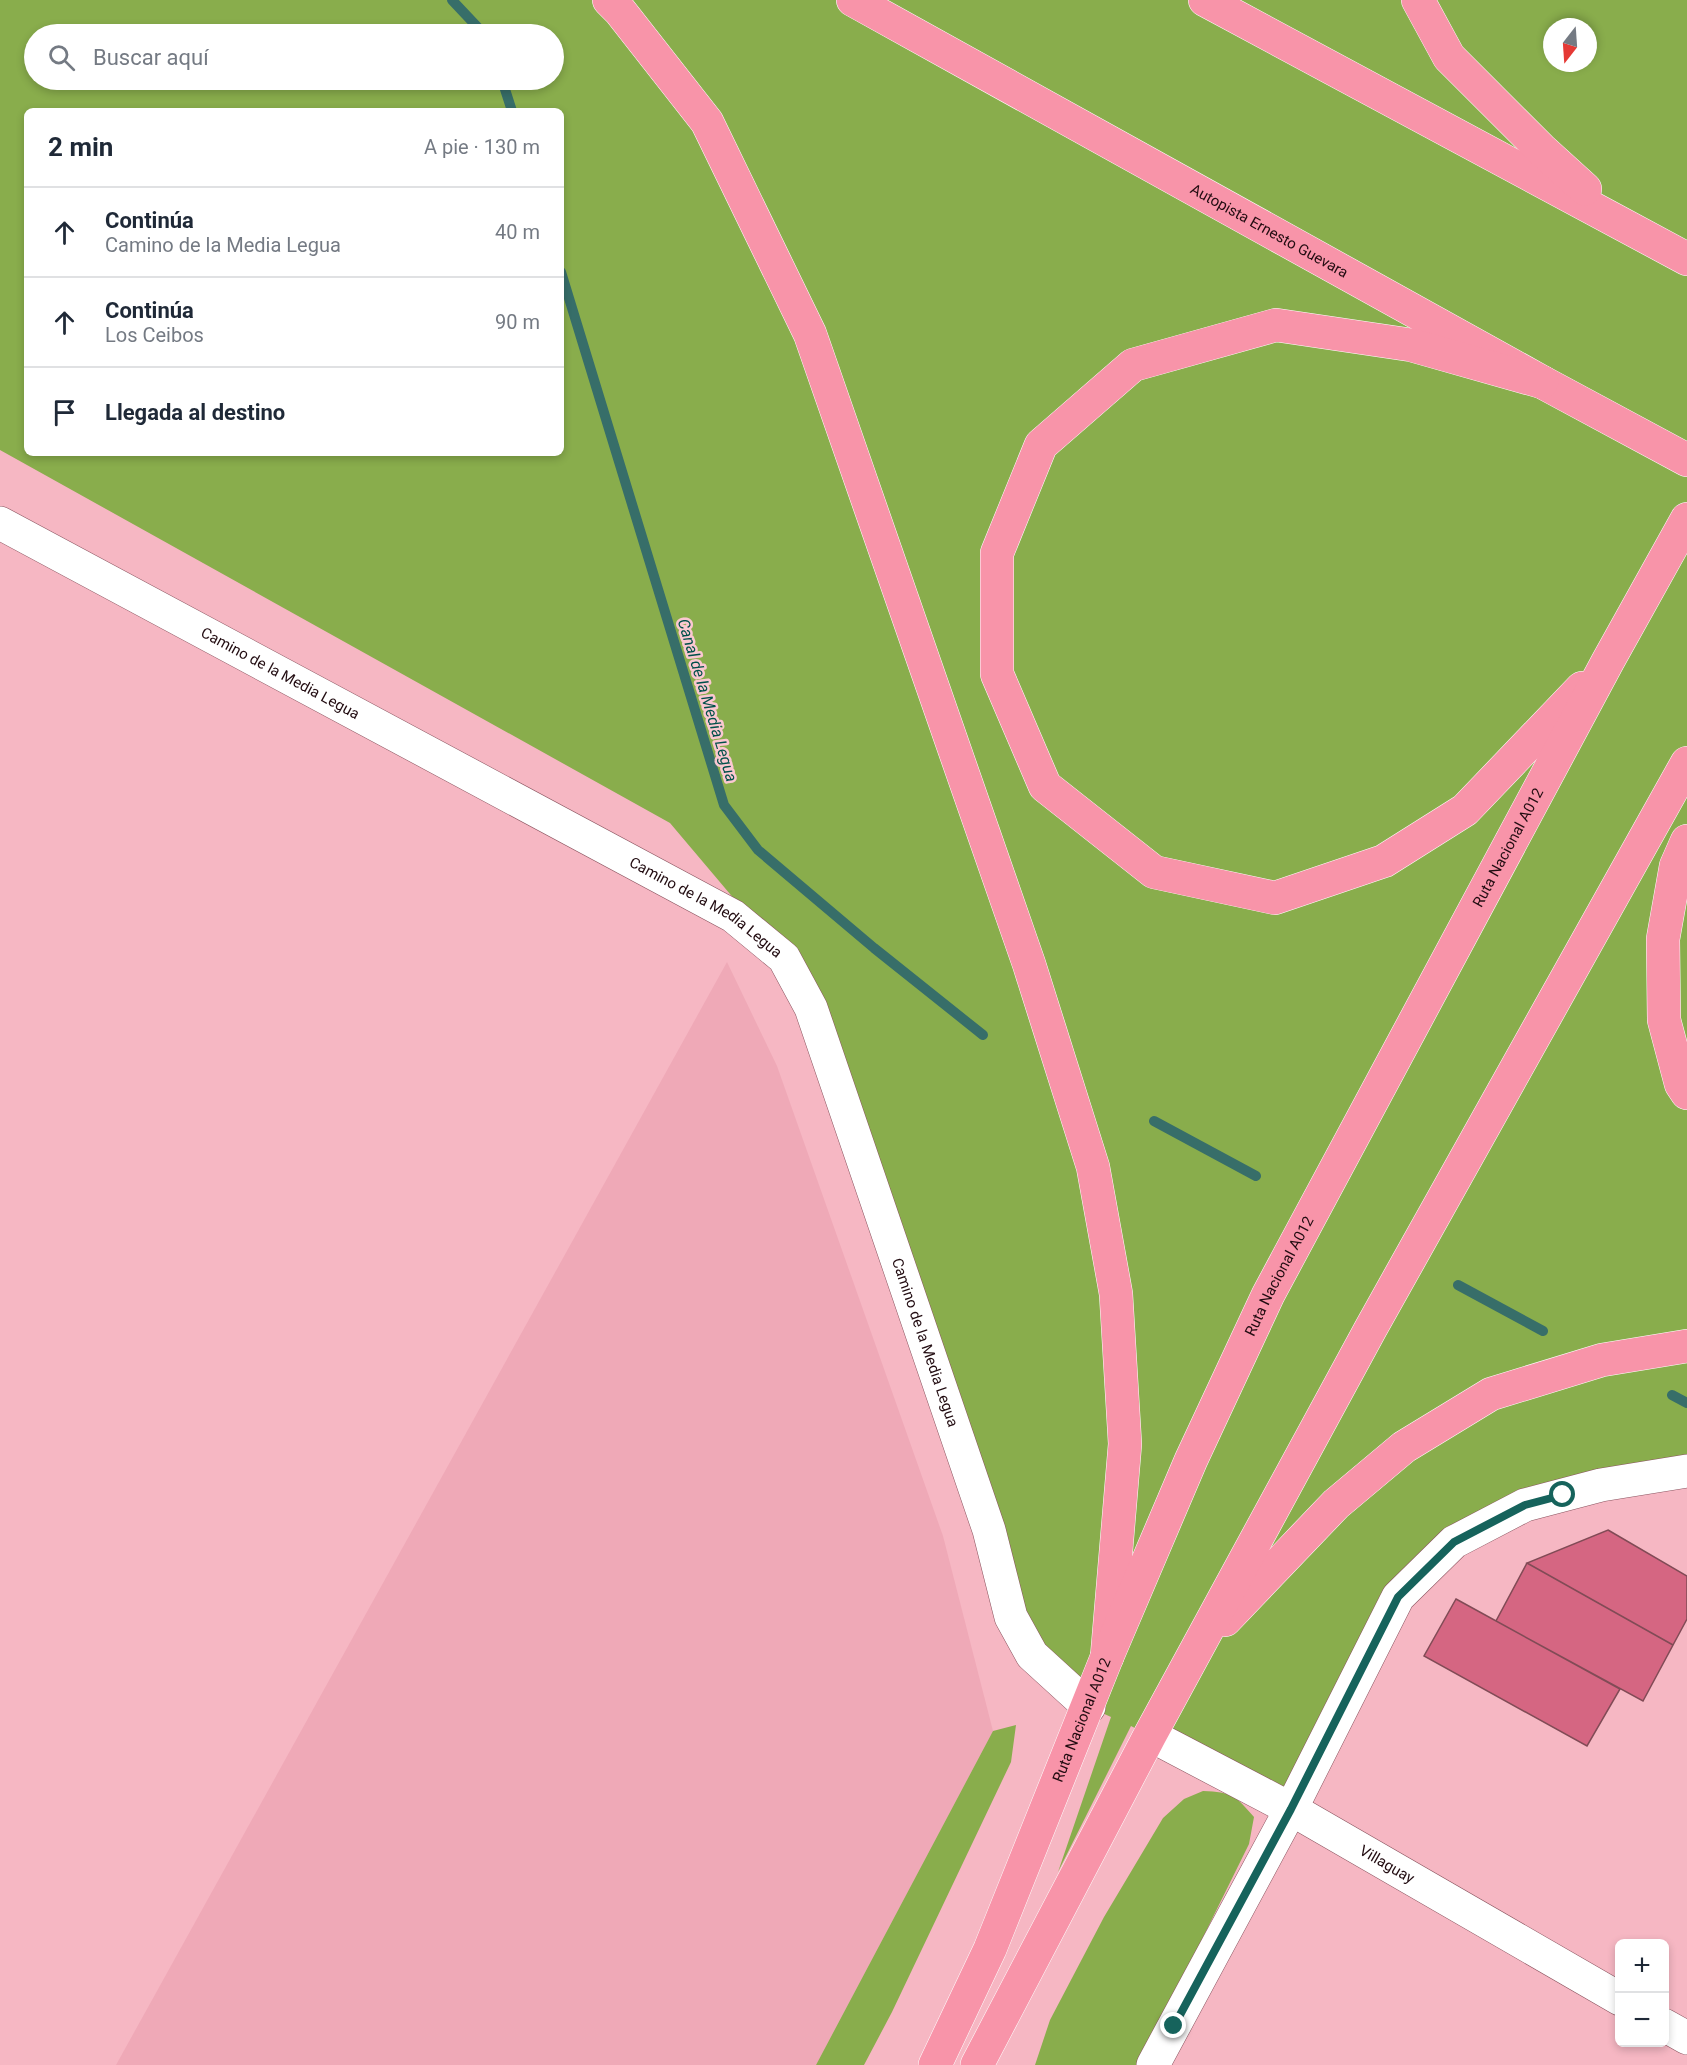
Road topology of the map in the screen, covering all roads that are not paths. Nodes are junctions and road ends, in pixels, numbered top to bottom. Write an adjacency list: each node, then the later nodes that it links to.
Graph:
1 (609, 0): 18 (highway)
2 (853, 0): 7 (highway, Autopista Ernesto Guevara)
3 (1205, 0): 5 (highway)
4 (1418, 0): 5 (highway)
5 (1619, 221): 6 (highway)
6 (1687, 259)
7 (1542, 382): 8 (highway, Autopista Ernesto Guevara); 11 (highway)
8 (1687, 460)
9 (1687, 519): 11 (highway, Ruta Nacional A012)
10 (0, 523): 19 (street, Camino de la Media Legua)
11 (1608, 661): 18 (highway, Ruta Nacional A012)
12 (1687, 763): 17 (highway)
13 (1687, 841): 14 (highway)
14 (1687, 1094)
15 (1687, 1346): 17 (highway)
16 (1687, 1471): 21 (street)
17 (1197, 1649): 20 (highway)
18 (1107, 1657): 19 (highway, Ruta Nacional A012)
19 (1089, 1707): 25 (highway, Ruta Nacional A012)
20 (1150, 1735): 21 (street, Villaguay); 26 (highway)
21 (1291, 1809): 22 (street, Villaguay); 27 (street)
22 (1615, 1996)
23 (1669, 2027): 24 (street)
24 (1687, 2037)
25 (949, 2060)
26 (977, 2065)
27 (1153, 2065)

